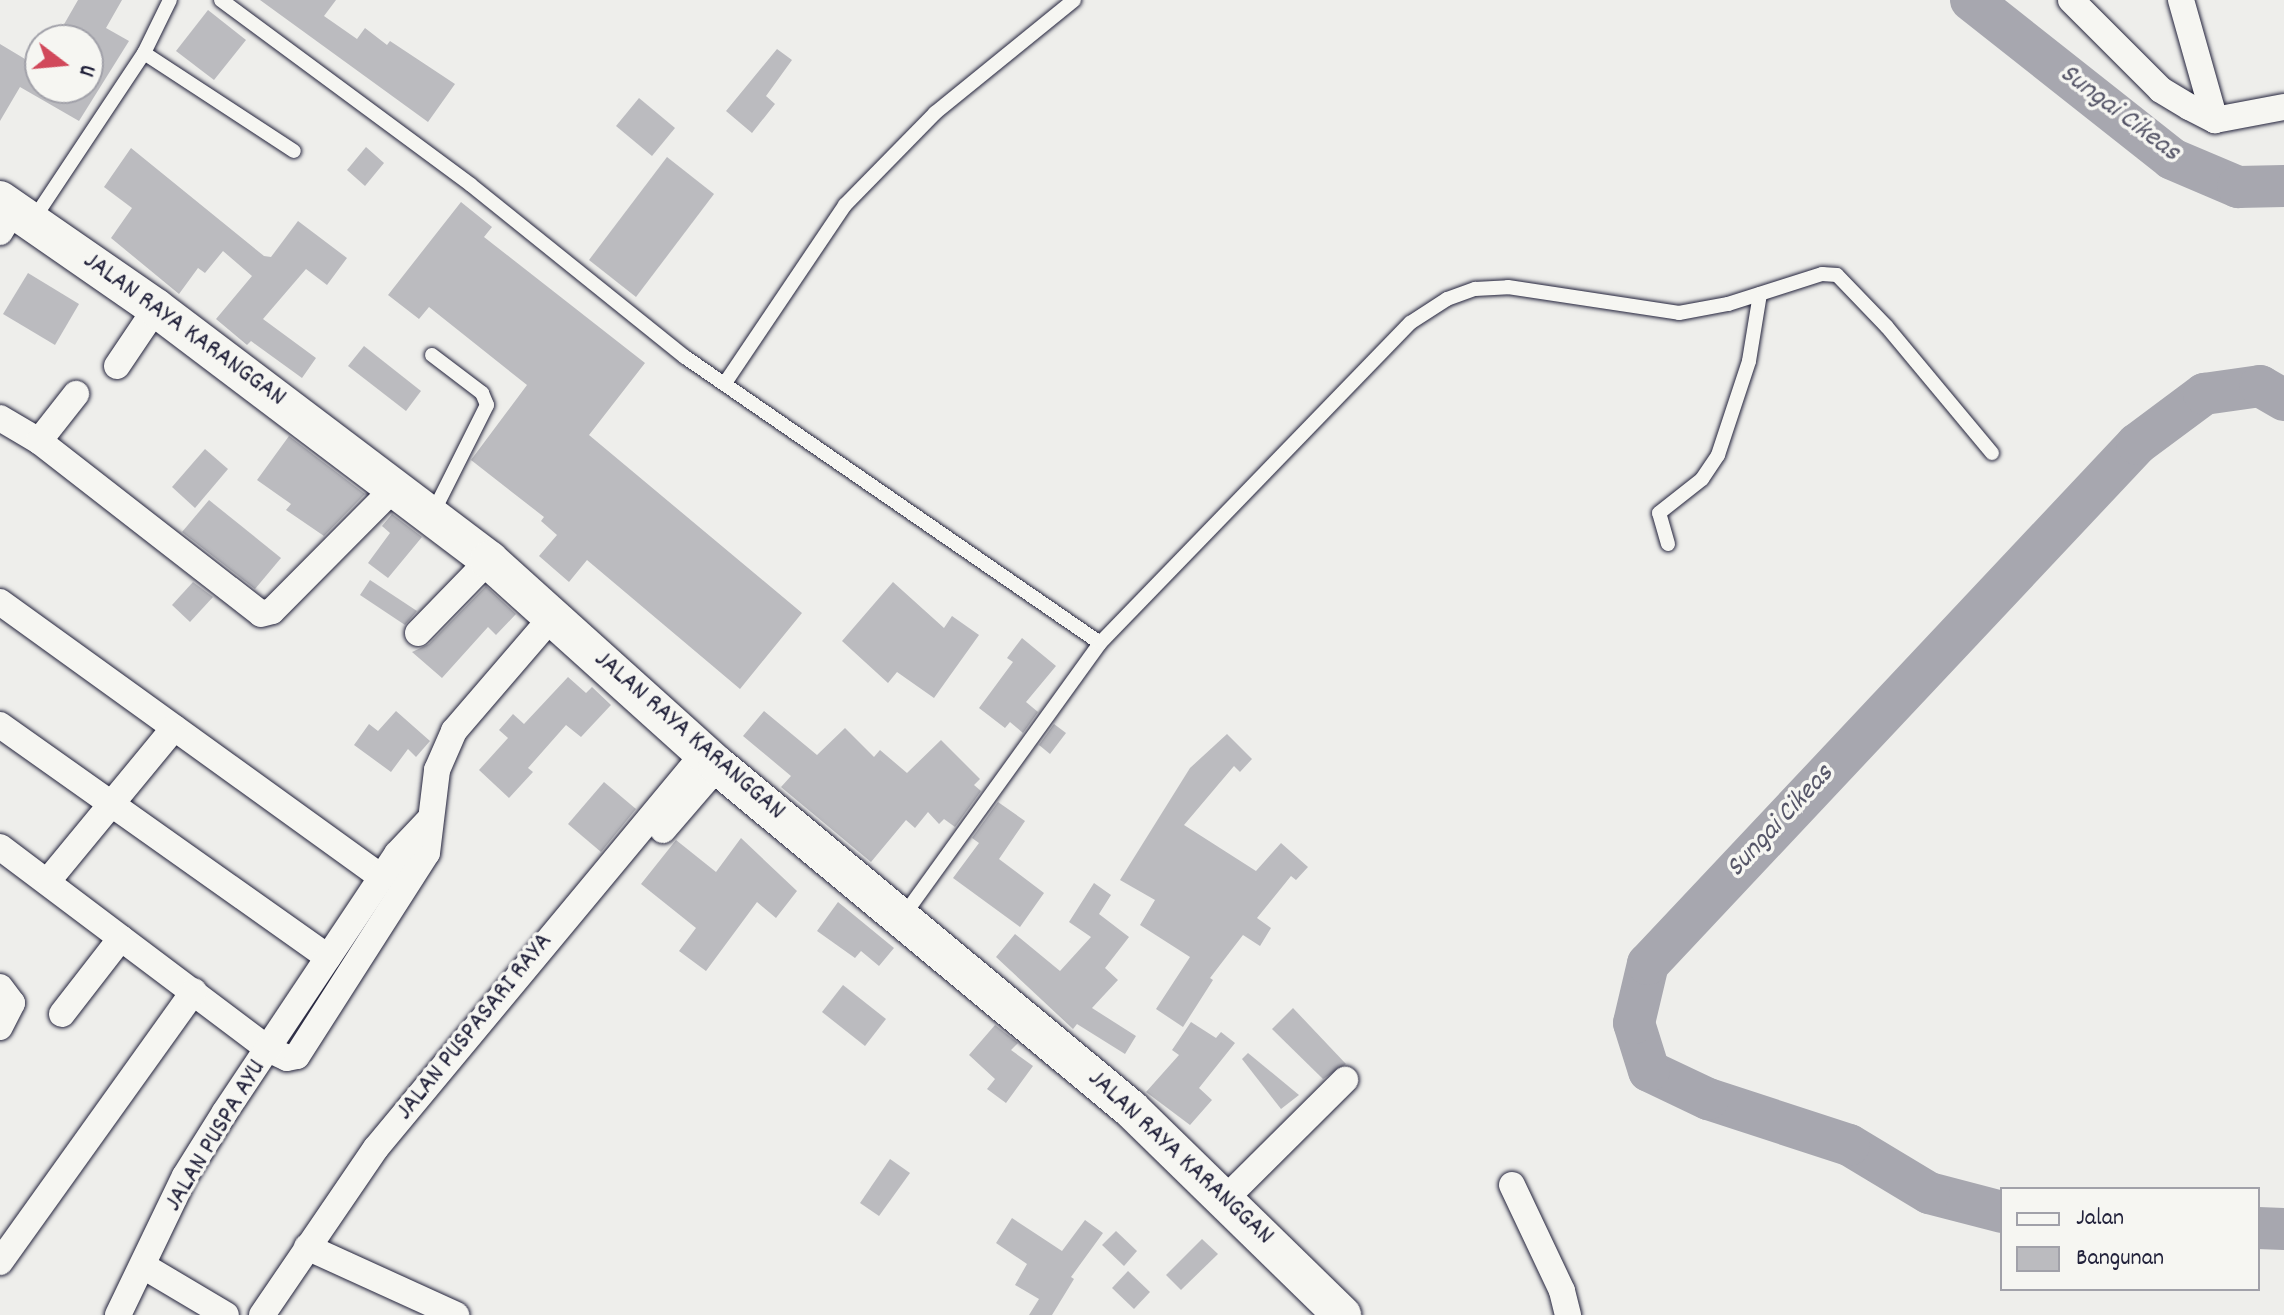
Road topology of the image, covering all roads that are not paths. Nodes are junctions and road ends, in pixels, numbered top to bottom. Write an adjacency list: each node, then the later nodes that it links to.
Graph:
1 (170, 0): 6 (lane)
2 (221, 0): 15 (lane)
3 (1074, 0): 15 (lane)
4 (2071, 0): 8 (street)
5 (2181, 0): 8 (street)
6 (144, 53): 9 (lane); 10 (lane)
7 (2284, 107): 8 (street)
8 (2215, 120)
9 (294, 151)
10 (12, 215): 12 (street, JALAN RAYA KARANGGAN)
11 (1760, 294): 19 (lane); 22 (lane); 27 (lane)
12 (156, 308): 14 (street); 20 (street, JALAN RAYA KARANGGAN)
13 (432, 355): 21 (lane)
14 (117, 366)
15 (725, 383): 27 (lane)
16 (76, 394): 18 (street)
17 (0, 418): 18 (street)
18 (39, 441): 20 (street)
19 (1992, 453)
20 (396, 486): 21 (street, JALAN RAYA KARANGGAN)
21 (432, 515): 23 (street, JALAN RAYA KARANGGAN)
22 (1668, 544)
23 (489, 560): 25 (street, JALAN RAYA KARANGGAN); 26 (street)
24 (0, 602): 29 (street)
25 (552, 617): 30 (street, JALAN RAYA KARANGGAN); 32 (street)
26 (418, 633)
27 (1100, 643): 36 (lane)
28 (0, 725): 31 (street)
29 (174, 728): 31 (street); 34 (street)
30 (711, 760): 36 (street, JALAN RAYA KARANGGAN); 47 (street, JALAN PUSPASARI RAYA)
31 (110, 803): 35 (street); 38 (street)
32 (430, 819): 34 (street, JALAN PUSPA AYU); 43 (street)
33 (2, 852): 35 (street)
34 (381, 877): 38 (street, JALAN PUSPA AYU)
35 (47, 882): 37 (street)
36 (904, 915): 46 (street, JALAN RAYA KARANGGAN)
37 (121, 938): 40 (street); 41 (street)
38 (328, 957): 43 (street, JALAN PUSPA AYU)
39 (0, 987): 42 (street)
40 (194, 991): 43 (street); 48 (street)
41 (62, 1014)
42 (0, 1027)
43 (268, 1049): 49 (street, JALAN PUSPA AYU)
44 (1345, 1080): 46 (street)
45 (1512, 1185): 56 (street)
46 (1226, 1198): 55 (street, JALAN RAYA KARANGGAN)
47 (315, 1251): 52 (street, JALAN PUSPASARI RAYA); 53 (street, JALAN PUSPASARI RAYA); 54 (street)
48 (0, 1262)
49 (145, 1267): 50 (street, JALAN PUSPA AYU); 51 (street)
50 (118, 1315)
51 (226, 1315)
52 (262, 1315)
53 (281, 1315)
54 (456, 1315)
55 (1342, 1315)
56 (1568, 1315)

